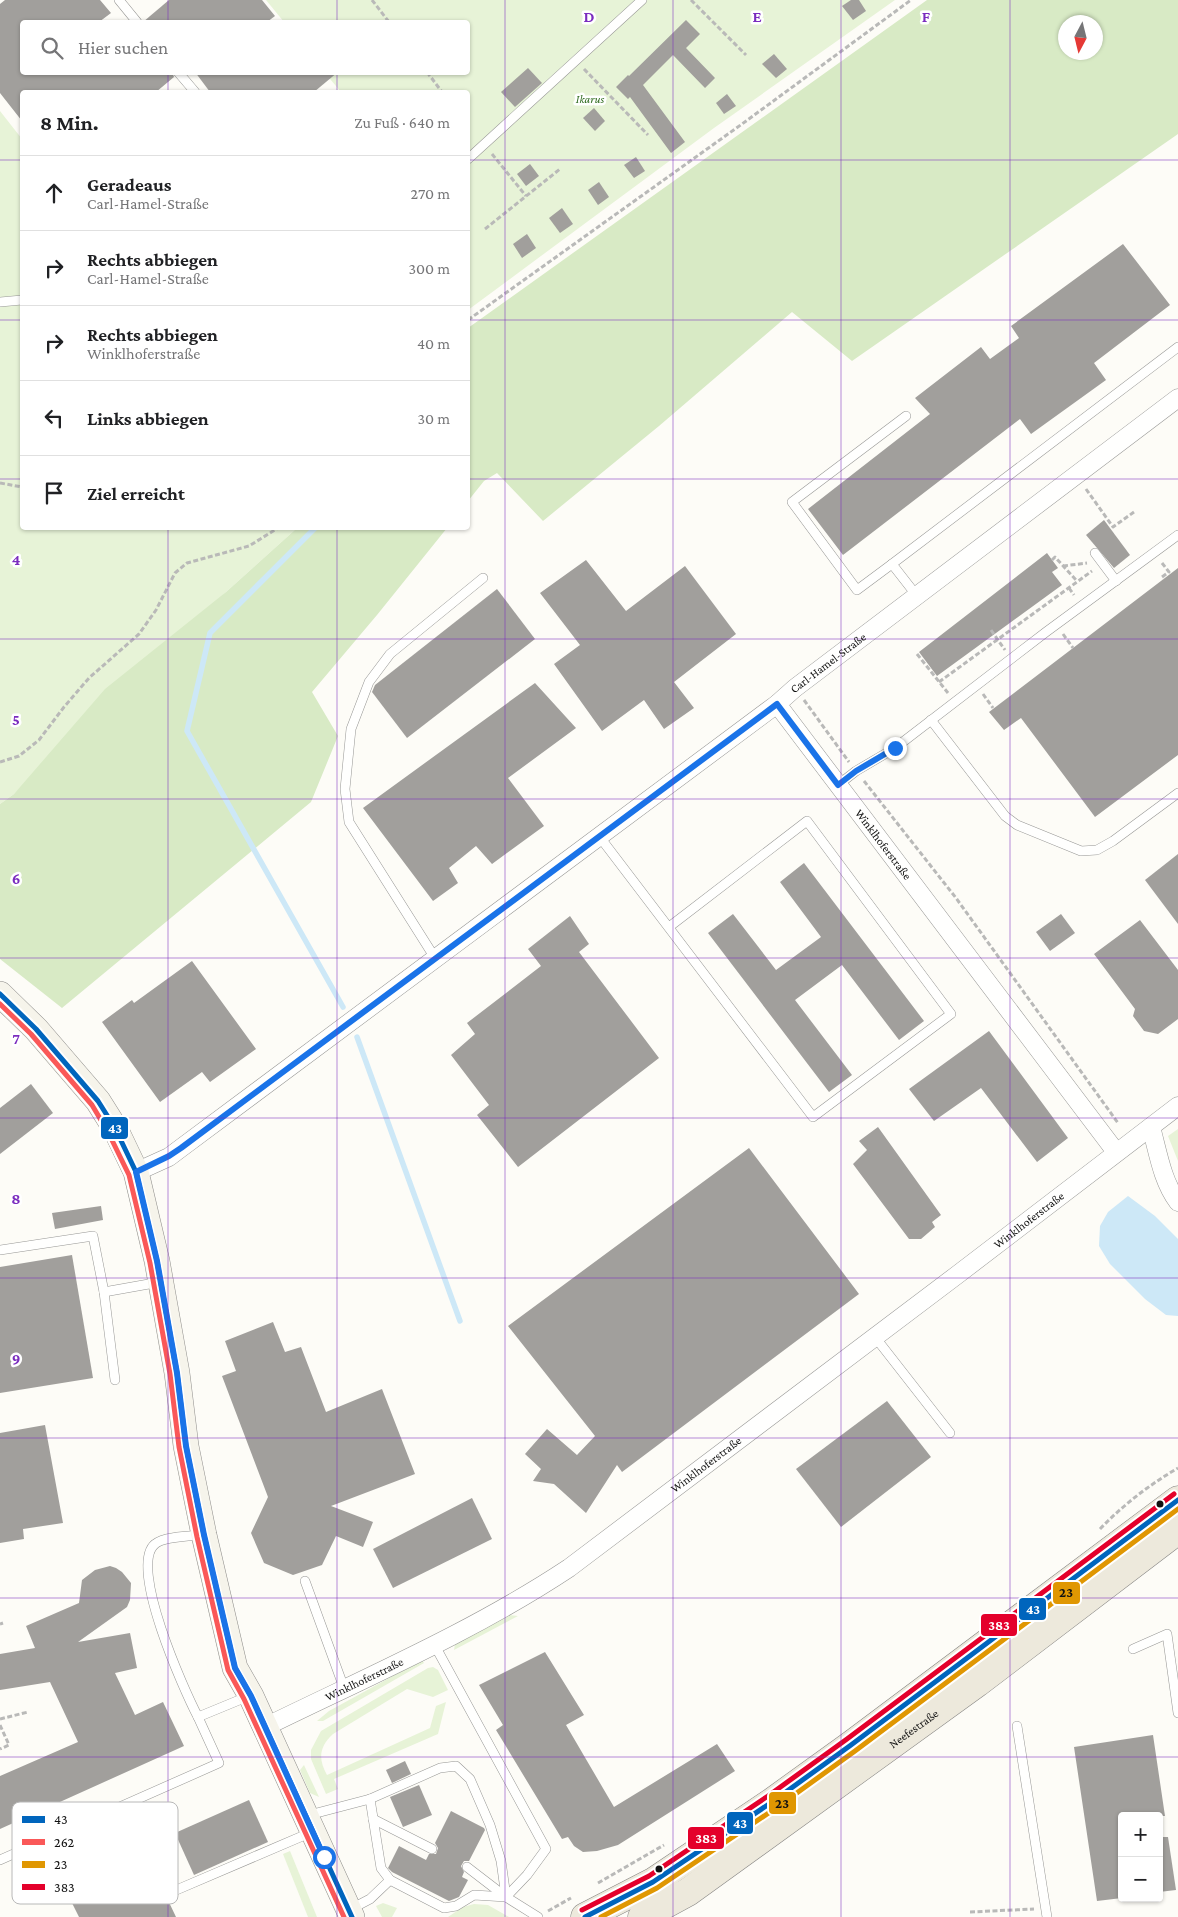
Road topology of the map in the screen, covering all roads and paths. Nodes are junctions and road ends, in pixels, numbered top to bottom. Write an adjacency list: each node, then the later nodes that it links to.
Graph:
1 (119, 0): 6 (lane)
2 (372, 0): 7 (path)
3 (642, 0): 9 (lane)
4 (692, 0): 8 (path)
5 (911, 0): 22 (path)
6 (135, 20)
7 (387, 20)
8 (746, 55)
9 (576, 61): 14 (path); 15 (lane)
10 (181, 75): 12 (lane)
11 (429, 75): 13 (path)
12 (193, 90)
13 (440, 90)
14 (648, 135)
15 (484, 144): 16 (lane); 18 (path)
16 (470, 157)
17 (560, 168): 18 (path)
18 (526, 196): 19 (path)
19 (485, 229)
20 (20, 300): 21 (lane)
21 (0, 302)
22 (470, 319)
23 (1178, 347): 35 (lane)
24 (1178, 398): 40 (street, Carl-Hamel-Straße)
25 (906, 416): 35 (lane)
26 (0, 483): 27 (path)
27 (20, 487)
28 (1099, 507): 29 (path)
29 (1134, 512)
30 (275, 530): 49 (path)
31 (1178, 536): 39 (lane)
32 (1096, 554): 34 (lane)
33 (1052, 560): 36 (path)
34 (1102, 562): 36 (path); 38 (path); 39 (lane)
35 (892, 564): 40 (lane)
36 (1063, 566): 38 (path)
37 (482, 578): 55 (lane)
38 (1077, 581): 43 (path)
39 (1116, 581): 48 (lane)
40 (916, 596): 44 (street, Carl-Hamel-Straße)
41 (1061, 632): 42 (path)
42 (1073, 648)
43 (939, 682)
44 (795, 688): 46 (street, Carl-Hamel-Straße); 50 (path)
45 (981, 692): 47 (path)
46 (777, 704): 51 (street, Winklhoferstraße); 53 (street, Carl-Hamel-Straße)
47 (993, 708)
48 (931, 720): 50 (lane); 52 (lane)
49 (0, 762)
50 (856, 771): 51 (lane); 59 (path)
51 (838, 785): 59 (street, Winklhoferstraße)
52 (1178, 793)
53 (599, 836): 54 (lane); 55 (street, Carl-Hamel-Straße)
54 (669, 926): 54 (lane)
55 (436, 958): 60 (street, Carl-Hamel-Straße)
56 (0, 994): 60 (main road)
57 (1178, 1106): 58 (street, Winklhoferstraße)
58 (1151, 1127): 59 (street, Winklhoferstraße); 61 (street)
59 (1123, 1147): 65 (street, Winklhoferstraße)
60 (136, 1172): 63 (main road)
61 (1178, 1202)
62 (0, 1250): 64 (lane)
63 (160, 1282): 64 (lane); 72 (main road)
64 (104, 1292): 66 (lane)
65 (875, 1337): 67 (lane); 74 (street, Winklhoferstraße)
66 (115, 1380)
67 (950, 1433)
68 (1178, 1468): 70 (path)
69 (1178, 1500): 99 (main road, Neefestraße)
70 (1099, 1530)
71 (1178, 1530): 104 (main road, Neefestraße)
72 (204, 1535): 77 (main road); 80 (lane)
73 (305, 1581): 76 (lane)
74 (434, 1644): 76 (street, Winklhoferstraße); 98 (lane)
75 (1133, 1648): 79 (lane)
76 (344, 1688): 84 (street, Winklhoferstraße)
77 (251, 1696): 80 (lane); 84 (main road)
78 (28, 1712): 81 (path)
79 (1178, 1712)
80 (198, 1717): 87 (lane)
81 (0, 1719)
82 (0, 1726): 85 (path)
83 (1017, 1726): 101 (lane)
84 (265, 1727): 89 (main road)
85 (0, 1749)
86 (370, 1799): 88 (lane); 89 (lane); 98 (lane)
87 (131, 1802)
88 (373, 1818): 91 (lane); 95 (lane)
89 (309, 1824): 97 (lane); 102 (main road)
90 (670, 1841): 96 (path)
91 (432, 1849)
92 (12, 1855): 93 (lane)
93 (0, 1860)
94 (467, 1866): 98 (lane)
95 (390, 1880): 98 (lane); 102 (lane)
96 (596, 1884)
97 (178, 1889)
98 (506, 1897): 103 (lane)
99 (582, 1905): 103 (path)
100 (970, 1912): 101 (path)
101 (1047, 1912)
102 (351, 1914)
103 (538, 1917)
104 (642, 1917)

